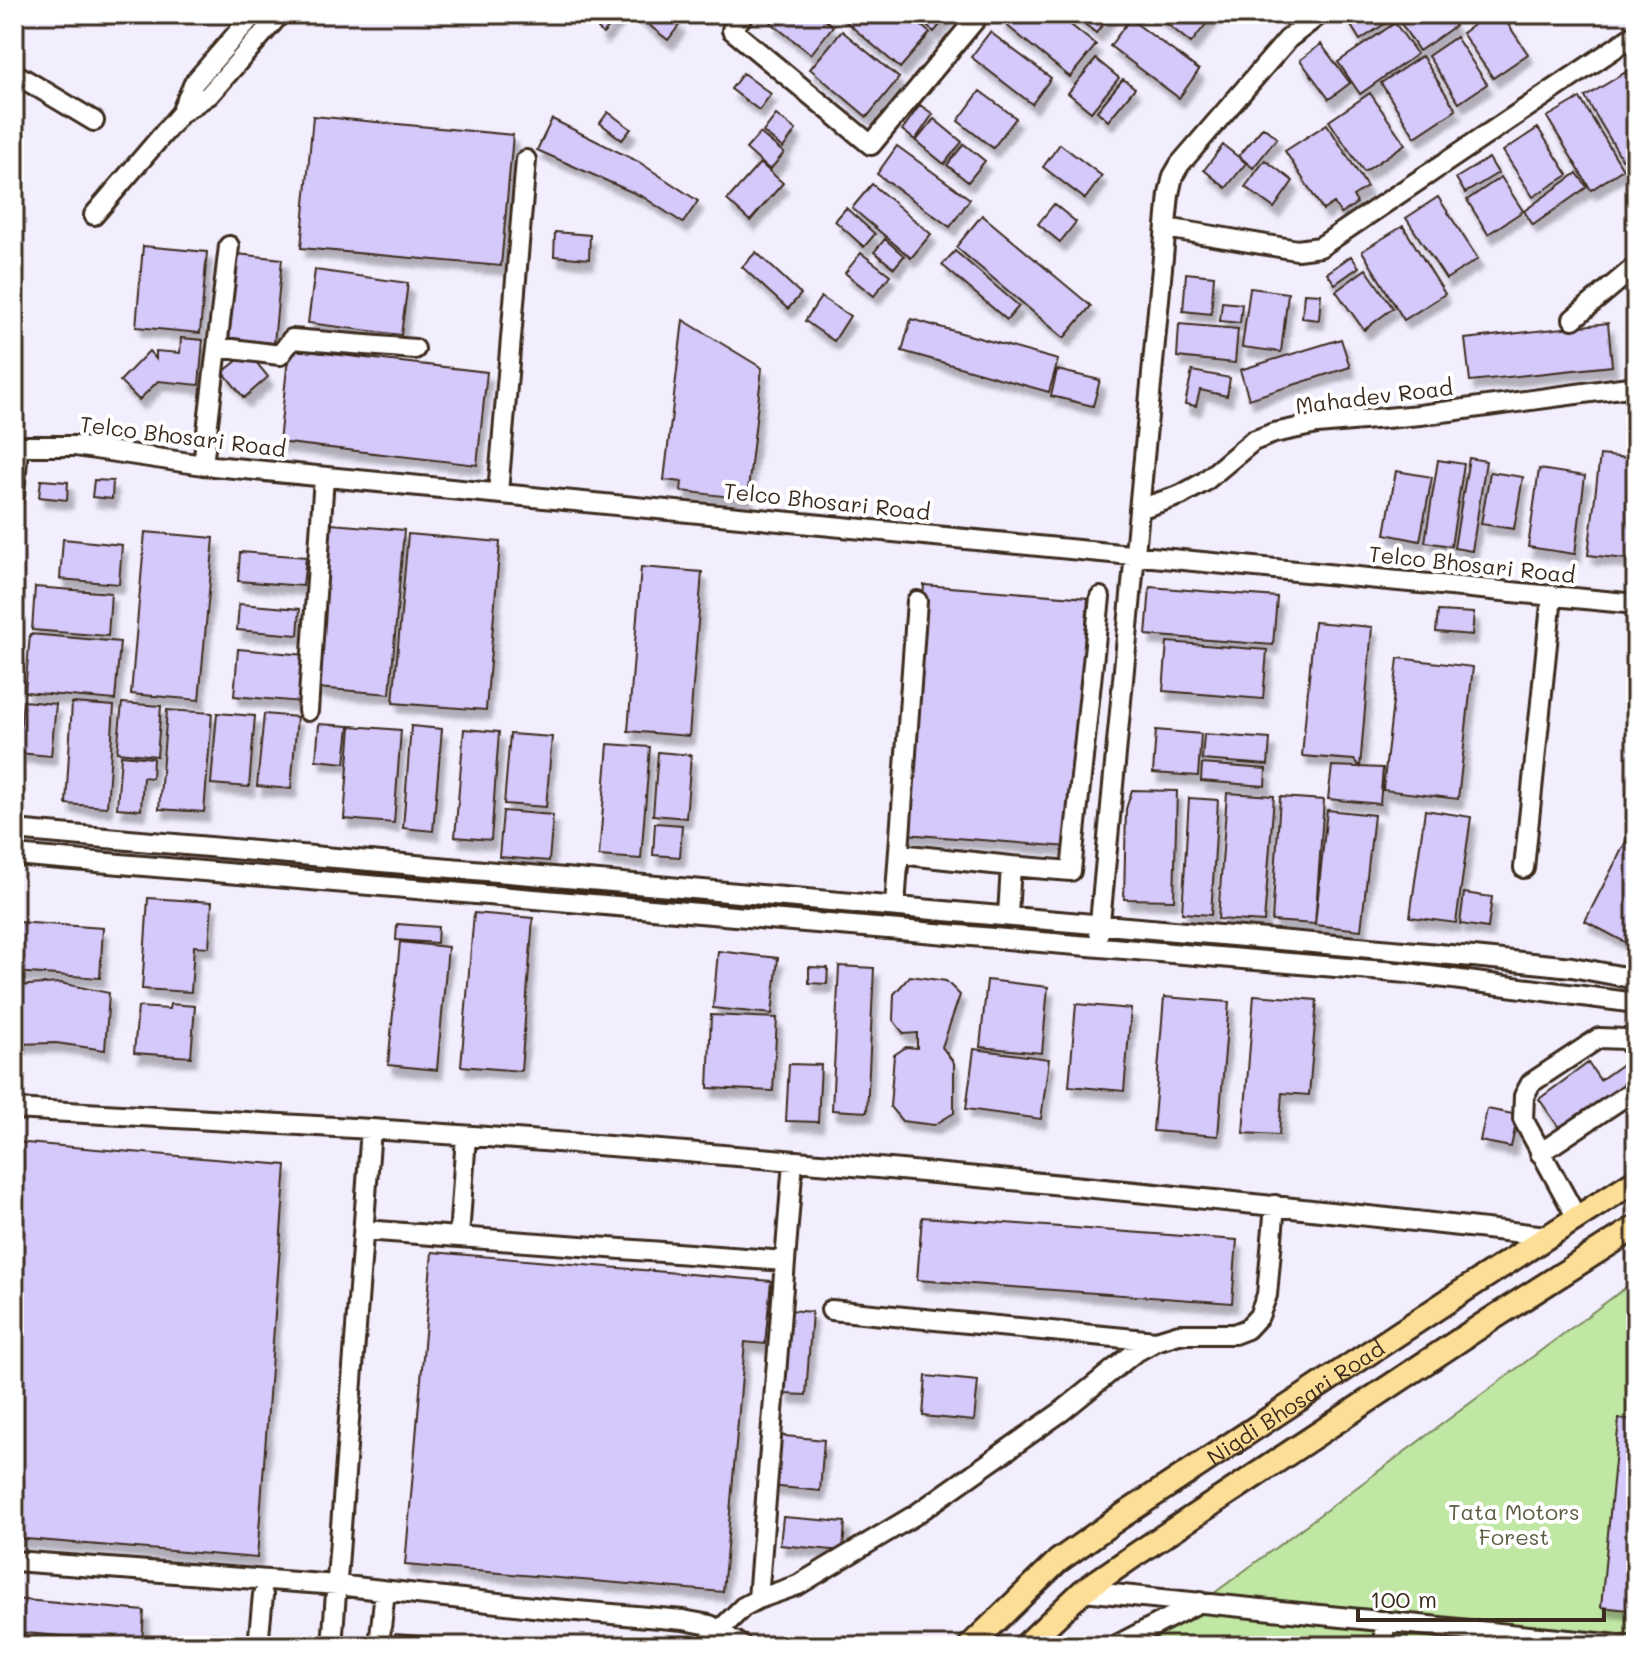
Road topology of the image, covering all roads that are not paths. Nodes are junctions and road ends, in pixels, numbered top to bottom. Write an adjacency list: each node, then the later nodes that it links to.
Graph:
1 (254, 14): 8 (street)
2 (280, 14): 8 (street)
3 (744, 14): 4 (street)
4 (980, 14)
5 (1320, 14): 12 (street)
6 (1636, 34): 12 (street)
7 (14, 73): 9 (street)
8 (181, 113): 11 (street)
9 (94, 121)
10 (526, 160): 22 (street)
11 (94, 215)
12 (1166, 228): 24 (street)
13 (229, 246): 16 (street)
14 (1636, 266): 15 (street)
15 (1573, 319)
16 (217, 347): 17 (street); 20 (street)
17 (415, 349)
18 (1636, 386): 24 (street, Mahadev Road)
19 (16, 447): 20 (street, Telco Bhosari Road); 23 (street)
20 (203, 465): 21 (street, Telco Bhosari Road)
21 (324, 477): 22 (street, Telco Bhosari Road); 30 (street)
22 (498, 493): 25 (street, Telco Bhosari Road)
23 (14, 496)
24 (1139, 509): 25 (street)
25 (1134, 555): 26 (street, Telco Bhosari Road); 38 (street)
26 (1552, 595): 29 (street, Telco Bhosari Road); 35 (street)
27 (1100, 597): 34 (street)
28 (917, 601): 32 (street)
29 (1636, 604)
30 (308, 711)
31 (14, 830): 36 (street)
32 (899, 854): 34 (street); 36 (street)
33 (14, 855): 39 (street)
34 (1011, 866): 37 (street)
35 (1524, 868)
36 (895, 906): 37 (street)
37 (1008, 915): 38 (street)
38 (1100, 923): 39 (street); 40 (street)
39 (1097, 947): 41 (street)
40 (1636, 979)
41 (1636, 1003)
42 (1636, 1051): 47 (street)
43 (1636, 1089): 47 (street)
44 (14, 1109): 45 (street)
45 (371, 1129): 46 (street); 53 (street)
46 (466, 1136): 48 (street); 55 (street)
47 (1540, 1153): 51 (street)
48 (793, 1162): 50 (street); 56 (street)
49 (1636, 1180): 51 (main road, Nigdi Bhosari Road)
50 (1275, 1205): 54 (street); 58 (street)
51 (1577, 1218): 54 (main road, Nigdi Bhosari Road)
52 (1636, 1227): 62 (main road, Nigdi Bhosari Road)
53 (364, 1230): 55 (street); 60 (street)
54 (1548, 1236): 75 (main road, Nigdi Bhosari Road)
55 (459, 1237): 56 (street)
56 (785, 1261): 64 (street)
57 (831, 1310): 58 (street)
58 (1156, 1341): 64 (street)
59 (14, 1561): 60 (street)
60 (337, 1585): 61 (street); 71 (street)
61 (385, 1591): 67 (street); 72 (street)
62 (1083, 1591): 65 (street); 76 (main road, Nigdi Bhosari Road)
63 (263, 1595): 70 (street)
64 (758, 1599): 67 (street)
65 (1200, 1602): 66 (street); 77 (street)
66 (1385, 1621): 78 (street); 79 (street)
67 (721, 1630): 73 (street); 74 (street)
68 (14, 1646): 69 (street)
69 (21, 1646)
70 (258, 1646)
71 (332, 1646)
72 (379, 1646)
73 (704, 1646)
74 (742, 1646)
75 (970, 1646)
76 (1025, 1646)
77 (1115, 1646)
78 (1383, 1646)
79 (1628, 1646)

